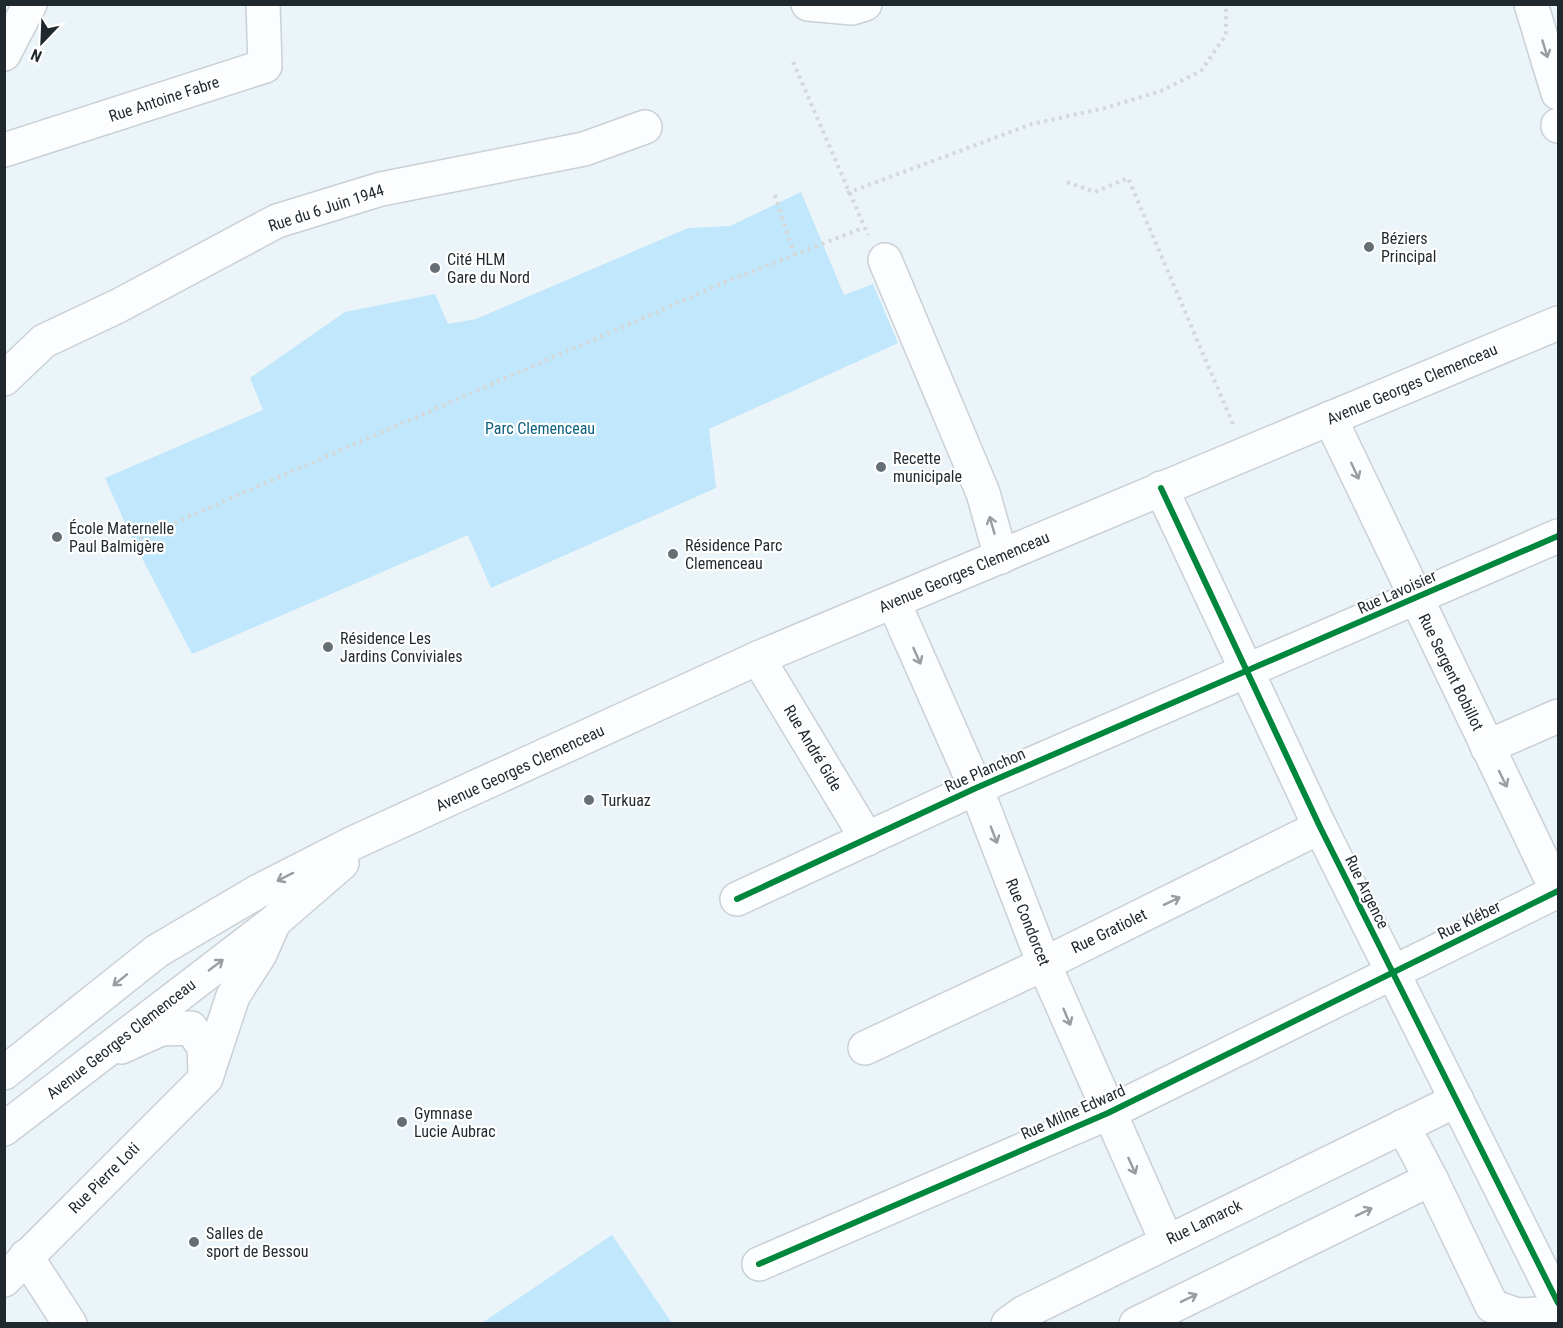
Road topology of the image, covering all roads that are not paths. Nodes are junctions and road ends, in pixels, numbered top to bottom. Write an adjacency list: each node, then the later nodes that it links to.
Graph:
1 (30, 4): 6 (street)
2 (263, 4): 9 (street, Rue Antoine Fabre)
3 (808, 4): 4 (street)
4 (865, 4)
5 (1531, 4): 7 (street, one-way to 7)
6 (4, 54)
7 (1558, 93)
8 (645, 127): 12 (street, Rue du 6 Juin 1944)
9 (4, 150)
10 (885, 260): 16 (street, one-way to 10)
11 (1558, 323): 13 (street, Avenue Georges Clemenceau)
12 (4, 379)
13 (1330, 418): 14 (street, Avenue Georges Clemenceau); 17 (street, Rue Sergent Bobillot, one-way to 17)
14 (1161, 488): 16 (street, Avenue Georges Clemenceau); 20 (street, Rue Argence)
15 (1558, 536): 17 (street, Rue Lavoisier)
16 (1001, 556): 18 (street, Avenue Georges Clemenceau)
17 (1416, 599): 20 (street, Rue Lavoisier); 22 (street, Rue Sergent Bobillot)
18 (894, 603): 19 (street, Avenue Georges Clemenceau); 23 (street, Rue Condorcet, one-way to 23)
19 (758, 658): 25 (street, Avenue Georges Clemenceau); 26 (street, Rue André Gide)
20 (1246, 673): 23 (street, Rue Planchon); 24 (street, Rue Argence)
21 (1558, 716): 22 (street)
22 (1487, 747): 27 (street, Rue Sergent Bobillot, one-way to 27)
23 (976, 788): 26 (street, Rue Planchon); 30 (street, Rue Condorcet, one-way to 30)
24 (1320, 828): 30 (street, Rue Gratiolet, one-way to 24); 31 (street, Rue Argence)
25 (376, 834): 29 (street, Avenue Georges Clemenceau); 34 (street, Avenue Georges Clemenceau, one-way to 34)
26 (867, 839): 28 (street, Rue Planchon)
27 (1558, 892): 31 (street, Rue Kléber)
28 (737, 899)
29 (274, 921): 33 (street, Avenue Georges Clemenceau, one-way to 29); 35 (street, Rue Pierre Loti)
30 (1044, 964): 32 (street, Rue Gratiolet); 37 (street, Rue Condorcet, one-way to 37)
31 (1392, 973): 36 (street, Rue Argence); 37 (street, Rue Milne Edward)
32 (865, 1048)
33 (94, 1059): 35 (street); 39 (street, Avenue Georges Clemenceau)
34 (4, 1073)
35 (206, 1078): 42 (street, Rue Pierre Loti)
36 (1457, 1100): 38 (street, Rue Lamarck); 45 (street, Rue Argence)
37 (1108, 1113): 41 (street, Rue Condorcet, one-way to 41); 43 (street, Rue Milne Edward)
38 (1403, 1126): 40 (street); 41 (street, Rue Lamarck)
39 (4, 1129)
40 (1431, 1179): 46 (street); 49 (street, one-way to 40)
41 (1166, 1240): 48 (street, Rue Lamarck)
42 (26, 1256): 44 (street, Rue Pierre Loti); 47 (street)
43 (759, 1264)
44 (4, 1280)
45 (1558, 1303)
46 (1558, 1313)
47 (70, 1323)
48 (1008, 1323)
49 (1136, 1323)

